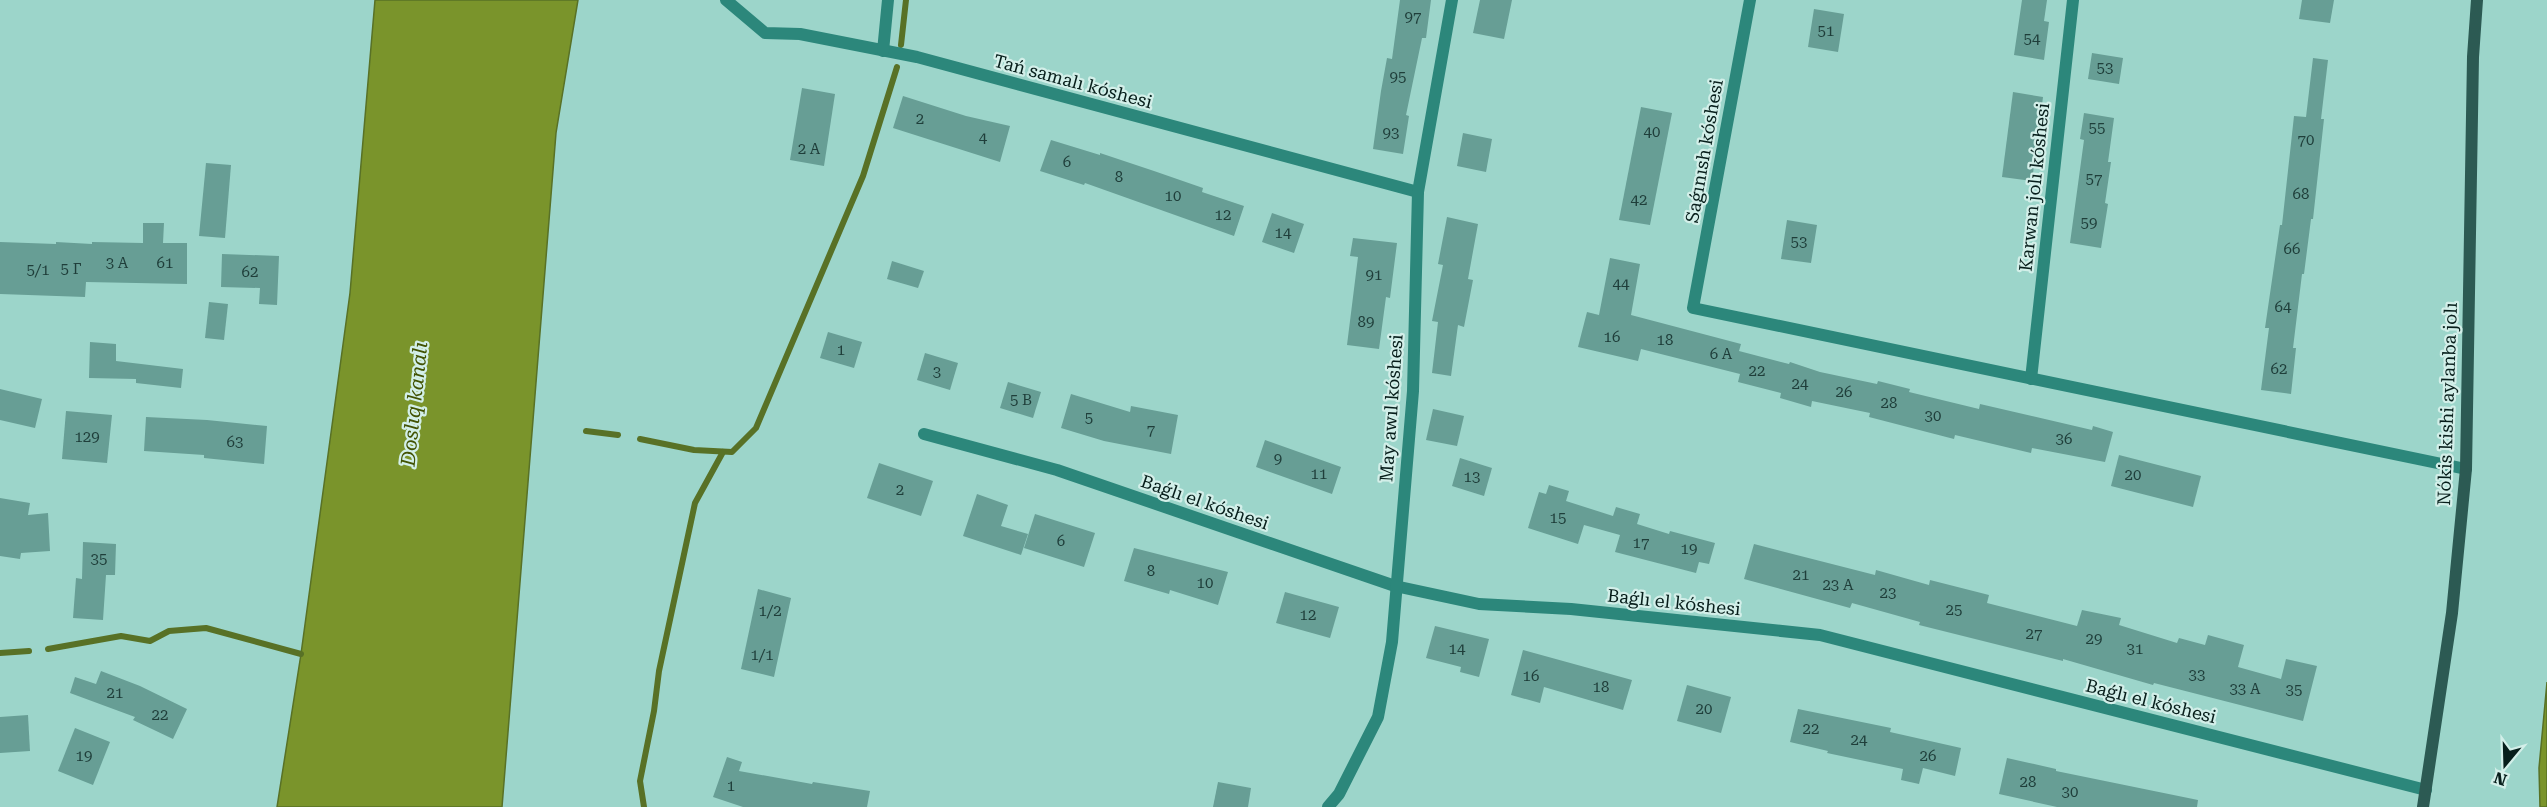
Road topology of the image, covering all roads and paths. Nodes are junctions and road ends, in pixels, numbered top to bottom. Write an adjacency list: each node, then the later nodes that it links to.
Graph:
1 (726, 0): 7 (street, Tań samalı kóshesi)
2 (888, 0): 7 (street)
3 (1452, 0): 8 (street, May awıl kóshesi)
4 (1750, 0): 9 (street, Saǵınısh kóshesi)
5 (2073, 0): 9 (street, Karwan jolı kóshesi)
6 (2477, 0): 11 (main road, Nókis kishi aylanba jolı)
7 (883, 51): 8 (street, Tań samalı kóshesi)
8 (1418, 192): 12 (street, May awıl kóshesi)
9 (2031, 379): 11 (street)
10 (924, 434): 12 (street, Baǵlı el kóshesi)
11 (2466, 469): 13 (main road, Nókis kishi aylanba jolı)
12 (1395, 586): 13 (street, Baǵlı el kóshesi); 14 (street, May awıl kóshesi)
13 (2426, 790): 15 (main road, Nókis kishi aylanba jolı)
14 (1328, 807)
15 (2423, 807)

